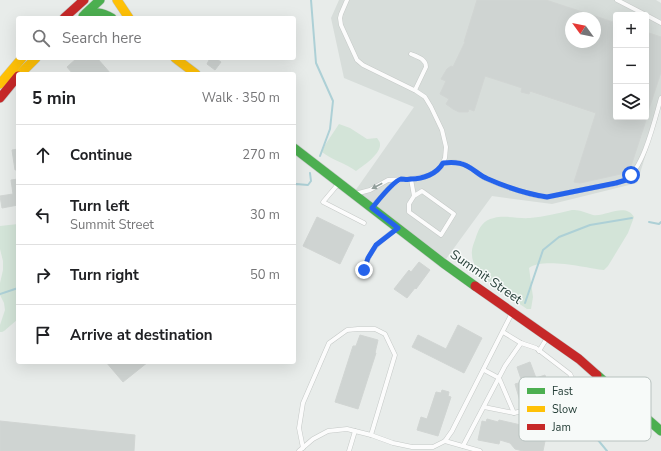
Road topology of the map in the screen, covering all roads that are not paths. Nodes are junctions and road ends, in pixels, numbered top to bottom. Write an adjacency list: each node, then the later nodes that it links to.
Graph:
1 (84, 0): 7 (main road)
2 (100, 0): 8 (main road)
3 (117, 0): 11 (main road)
4 (347, 0): 22 (lane)
5 (617, 0): 6 (lane)
6 (640, 12)
7 (66, 16)
8 (82, 16)
9 (83, 16): 10 (main road)
10 (109, 16)
11 (128, 16)
12 (649, 17): 13 (lane)
13 (661, 23)
14 (411, 54): 22 (lane)
15 (20, 60): 21 (main road)
16 (34, 60): 18 (main road)
17 (178, 60): 19 (main road)
18 (22, 72)
19 (193, 72)
20 (16, 79): 23 (main road)
21 (0, 84)
22 (415, 90): 26 (lane)
23 (0, 98)
24 (661, 98): 26 (lane)
25 (296, 150): 29 (main road, Summit Street)
26 (443, 163): 28 (lane)
27 (400, 179): 28 (lane); 30 (lane, one-way to 30); 32 (lane)
28 (411, 180): 31 (lane)
29 (340, 183): 30 (main road, Summit Street); 33 (lane)
30 (354, 194): 32 (main road, Summit Street)
31 (414, 196): 31 (lane)
32 (372, 208): 34 (main road, Summit Street)
33 (364, 223)
34 (398, 228): 35 (lane); 36 (main road, Summit Street)
35 (364, 270)
36 (513, 312): 37 (lane); 38 (main road, Summit Street)
37 (503, 332): 39 (lane); 41 (lane)
38 (549, 336): 40 (lane); 43 (main road, Summit Street)
39 (521, 343): 40 (lane); 44 (lane)
40 (539, 351): 42 (lane)
41 (484, 370): 44 (lane); 52 (lane)
42 (572, 377)
43 (600, 377)
44 (499, 378): 45 (lane); 47 (lane)
45 (484, 407): 47 (lane); 53 (lane)
46 (519, 412): 47 (lane)
47 (514, 413)
48 (651, 422): 50 (main road, Summit Street)
49 (355, 431): 51 (lane); 54 (lane); 56 (lane)
50 (661, 431)
51 (371, 435): 54 (lane); 55 (lane)
52 (445, 441): 53 (lane); 55 (lane)
53 (463, 446): 57 (lane)
54 (301, 449)
55 (432, 449)
56 (349, 451)
57 (480, 451)

